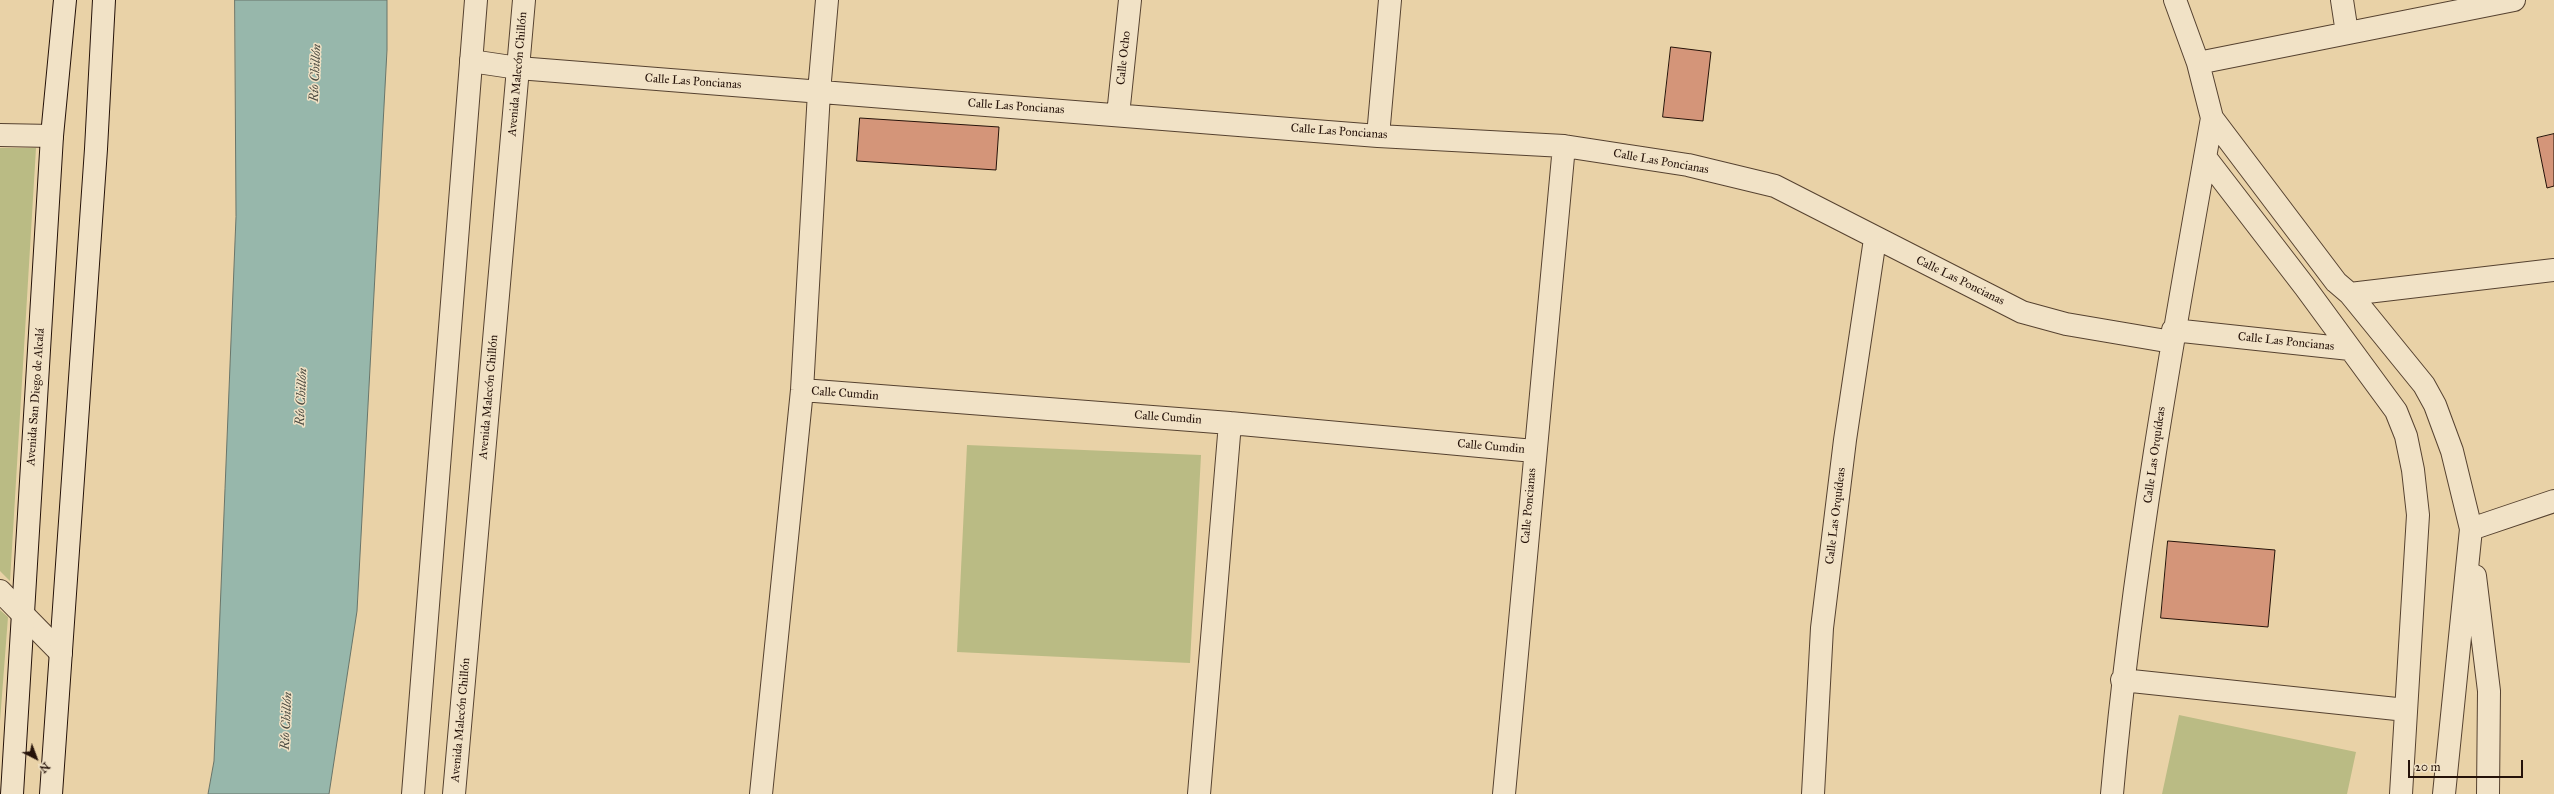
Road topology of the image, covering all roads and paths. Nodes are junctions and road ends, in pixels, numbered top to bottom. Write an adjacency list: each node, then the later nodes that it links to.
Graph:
1 (65, 0): 19 (street, Avenida San Diego de Alcalá)
2 (104, 0): 35 (street)
3 (476, 0): 12 (street)
4 (524, 0): 14 (street, Avenida Malecón Chillón)
5 (827, 0): 15 (street)
6 (1130, 0): 16 (street, Calle Ocho)
7 (1390, 0): 20 (street)
8 (2175, 0): 13 (street)
9 (2342, 0): 11 (street)
10 (2514, 0): 11 (street)
11 (2346, 32): 13 (street)
12 (471, 61): 14 (street, Calle Las Poncianas); 40 (street)
13 (2198, 63): 17 (street)
14 (518, 68): 15 (street, Calle Las Poncianas); 41 (street, Avenida Malecón Chillón)
15 (819, 92): 16 (street, Calle Las Poncianas); 28 (street)
16 (1118, 115): 20 (street, Calle Las Poncianas)
17 (2212, 118): 22 (street, Calle Las Orquídeas); 25 (street)
18 (0, 135): 19 (street)
19 (52, 136): 34 (street, Avenida San Diego de Alcalá)
20 (1378, 136): 21 (street, Calle Las Poncianas)
21 (1564, 146): 23 (street, Calle Las Poncianas); 30 (street, Calle Poncianas)
22 (2205, 157): 26 (street, Calle Las Orquídeas); 27 (street)
23 (1875, 239): 26 (street, Calle Las Poncianas); 45 (street, Calle Las Orquídeas)
24 (2554, 270): 25 (street)
25 (2350, 294): 32 (street)
26 (2173, 336): 27 (street, Calle Las Poncianas); 36 (street, Calle Las Orquídeas)
27 (2350, 349): 37 (street)
28 (802, 390): 29 (street, Calle Cumdin); 42 (street)
29 (1230, 423): 30 (street, Calle Cumdin); 43 (street)
30 (1534, 451): 44 (street, Calle Poncianas)
31 (2554, 501): 32 (street)
32 (2471, 534): 48 (street); 49 (street)
33 (0, 591): 34 (street)
34 (22, 614): 35 (street); 38 (street, Avenida San Diego de Alcalá)
35 (61, 653): 39 (street)
36 (2122, 680): 37 (street); 46 (street, Calle Las Orquídeas)
37 (2406, 710): 47 (street)
38 (12, 794)
39 (51, 794)
40 (413, 794)
41 (454, 794)
42 (761, 794)
43 (1199, 794)
44 (1504, 794)
45 (1813, 794)
46 (2112, 794)
47 (2401, 794)
48 (2444, 794)
49 (2488, 794)

